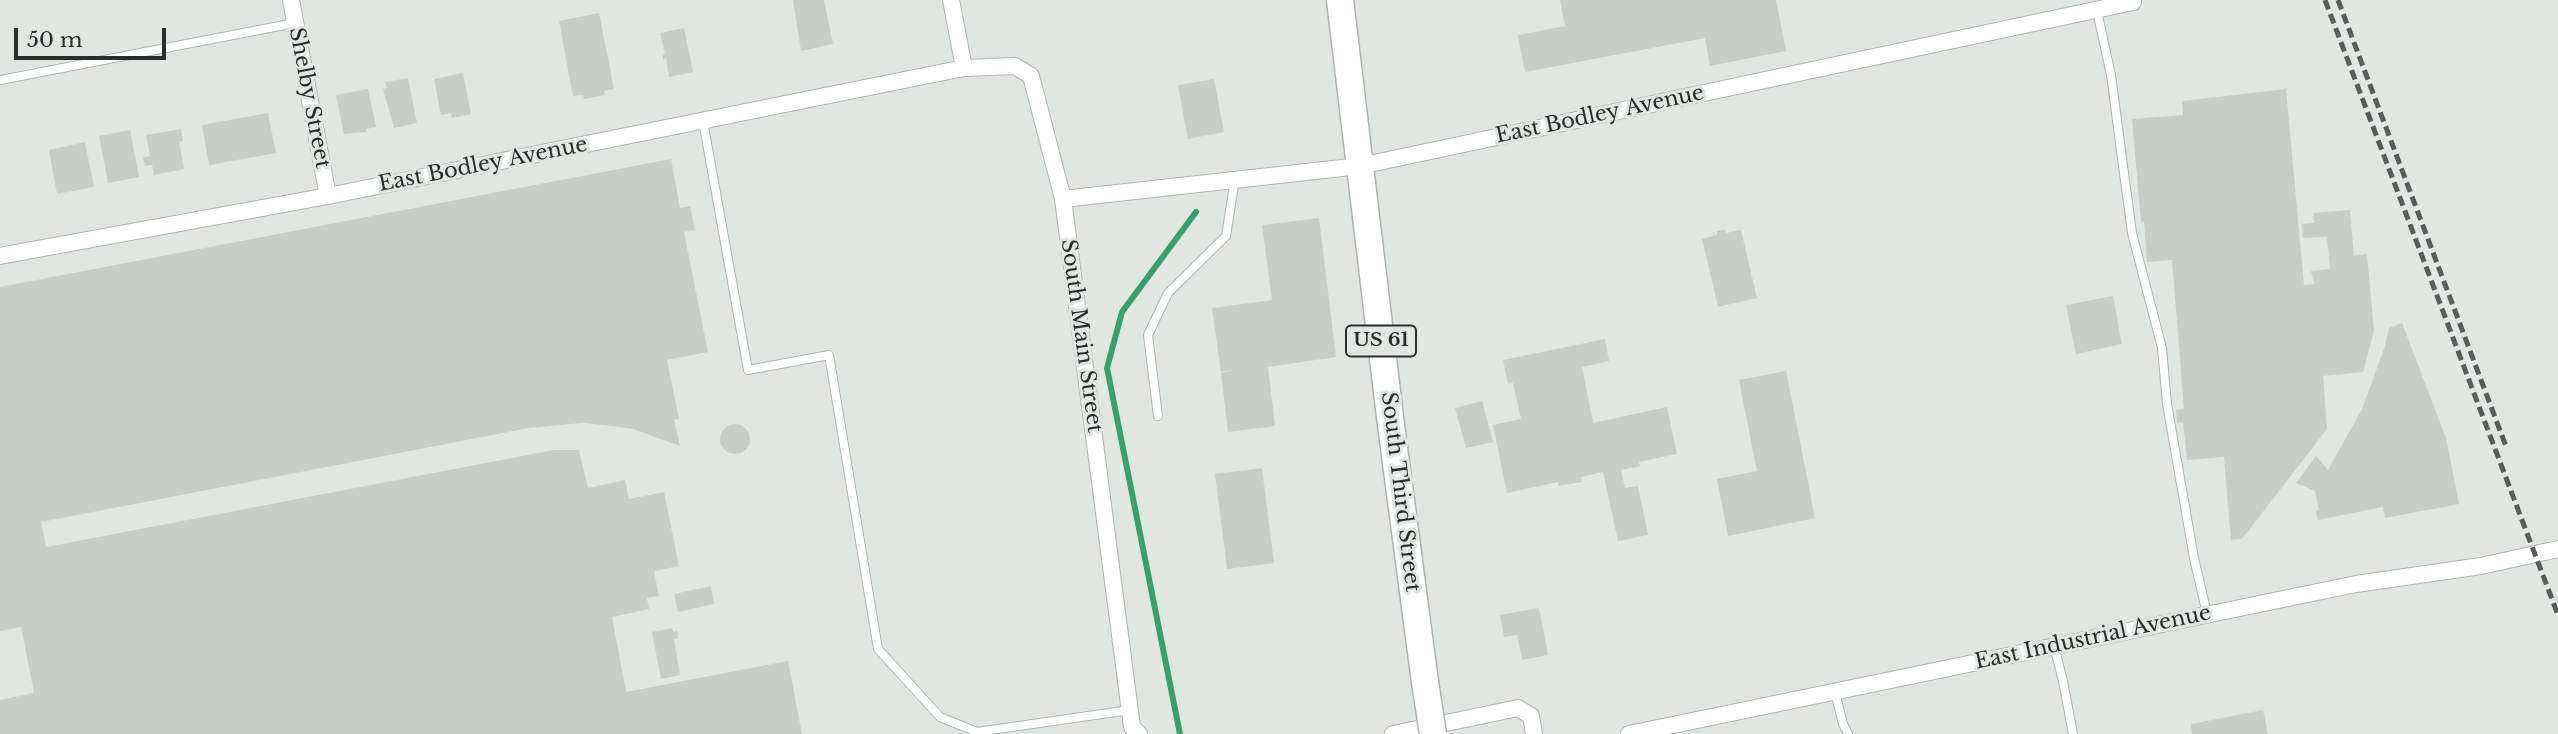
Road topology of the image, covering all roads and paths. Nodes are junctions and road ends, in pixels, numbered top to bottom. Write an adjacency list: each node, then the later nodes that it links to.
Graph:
1 (291, 0): 6 (street, Shelby Street)
2 (951, 0): 7 (street)
3 (1340, 0): 10 (main road, South Third Street / US 61)
4 (2133, 2): 5 (street, East Bodley Avenue)
5 (2097, 11): 10 (street, East Bodley Avenue); 17 (lane)
6 (295, 23): 8 (lane); 12 (street, Shelby Street)
7 (964, 68): 9 (street, East Bodley Avenue); 13 (street, South Main Street)
8 (0, 80)
9 (703, 121): 12 (street, East Bodley Avenue); 20 (lane)
10 (1360, 166): 11 (street, East Bodley Avenue); 23 (main road, South Third Street / US 61, bridge)
11 (1235, 179): 13 (street, East Bodley Avenue); 15 (lane)
12 (328, 196): 14 (street, East Bodley Avenue)
13 (1063, 199): 20 (street, South Main Street)
14 (0, 256)
15 (1158, 416)
16 (2558, 549): 17 (street, East Industrial Avenue)
17 (2207, 614): 18 (street, East Industrial Avenue)
18 (2054, 646): 19 (street, East Industrial Avenue); 27 (lane)
19 (1835, 691): 25 (street, East Industrial Avenue); 26 (lane)
20 (1130, 710): 21 (street, South Main Street)
21 (1139, 734)
22 (1393, 734): 24 (street)
23 (1433, 734)
24 (1534, 734)
25 (1629, 734)
26 (1848, 734)
27 (2073, 734)

